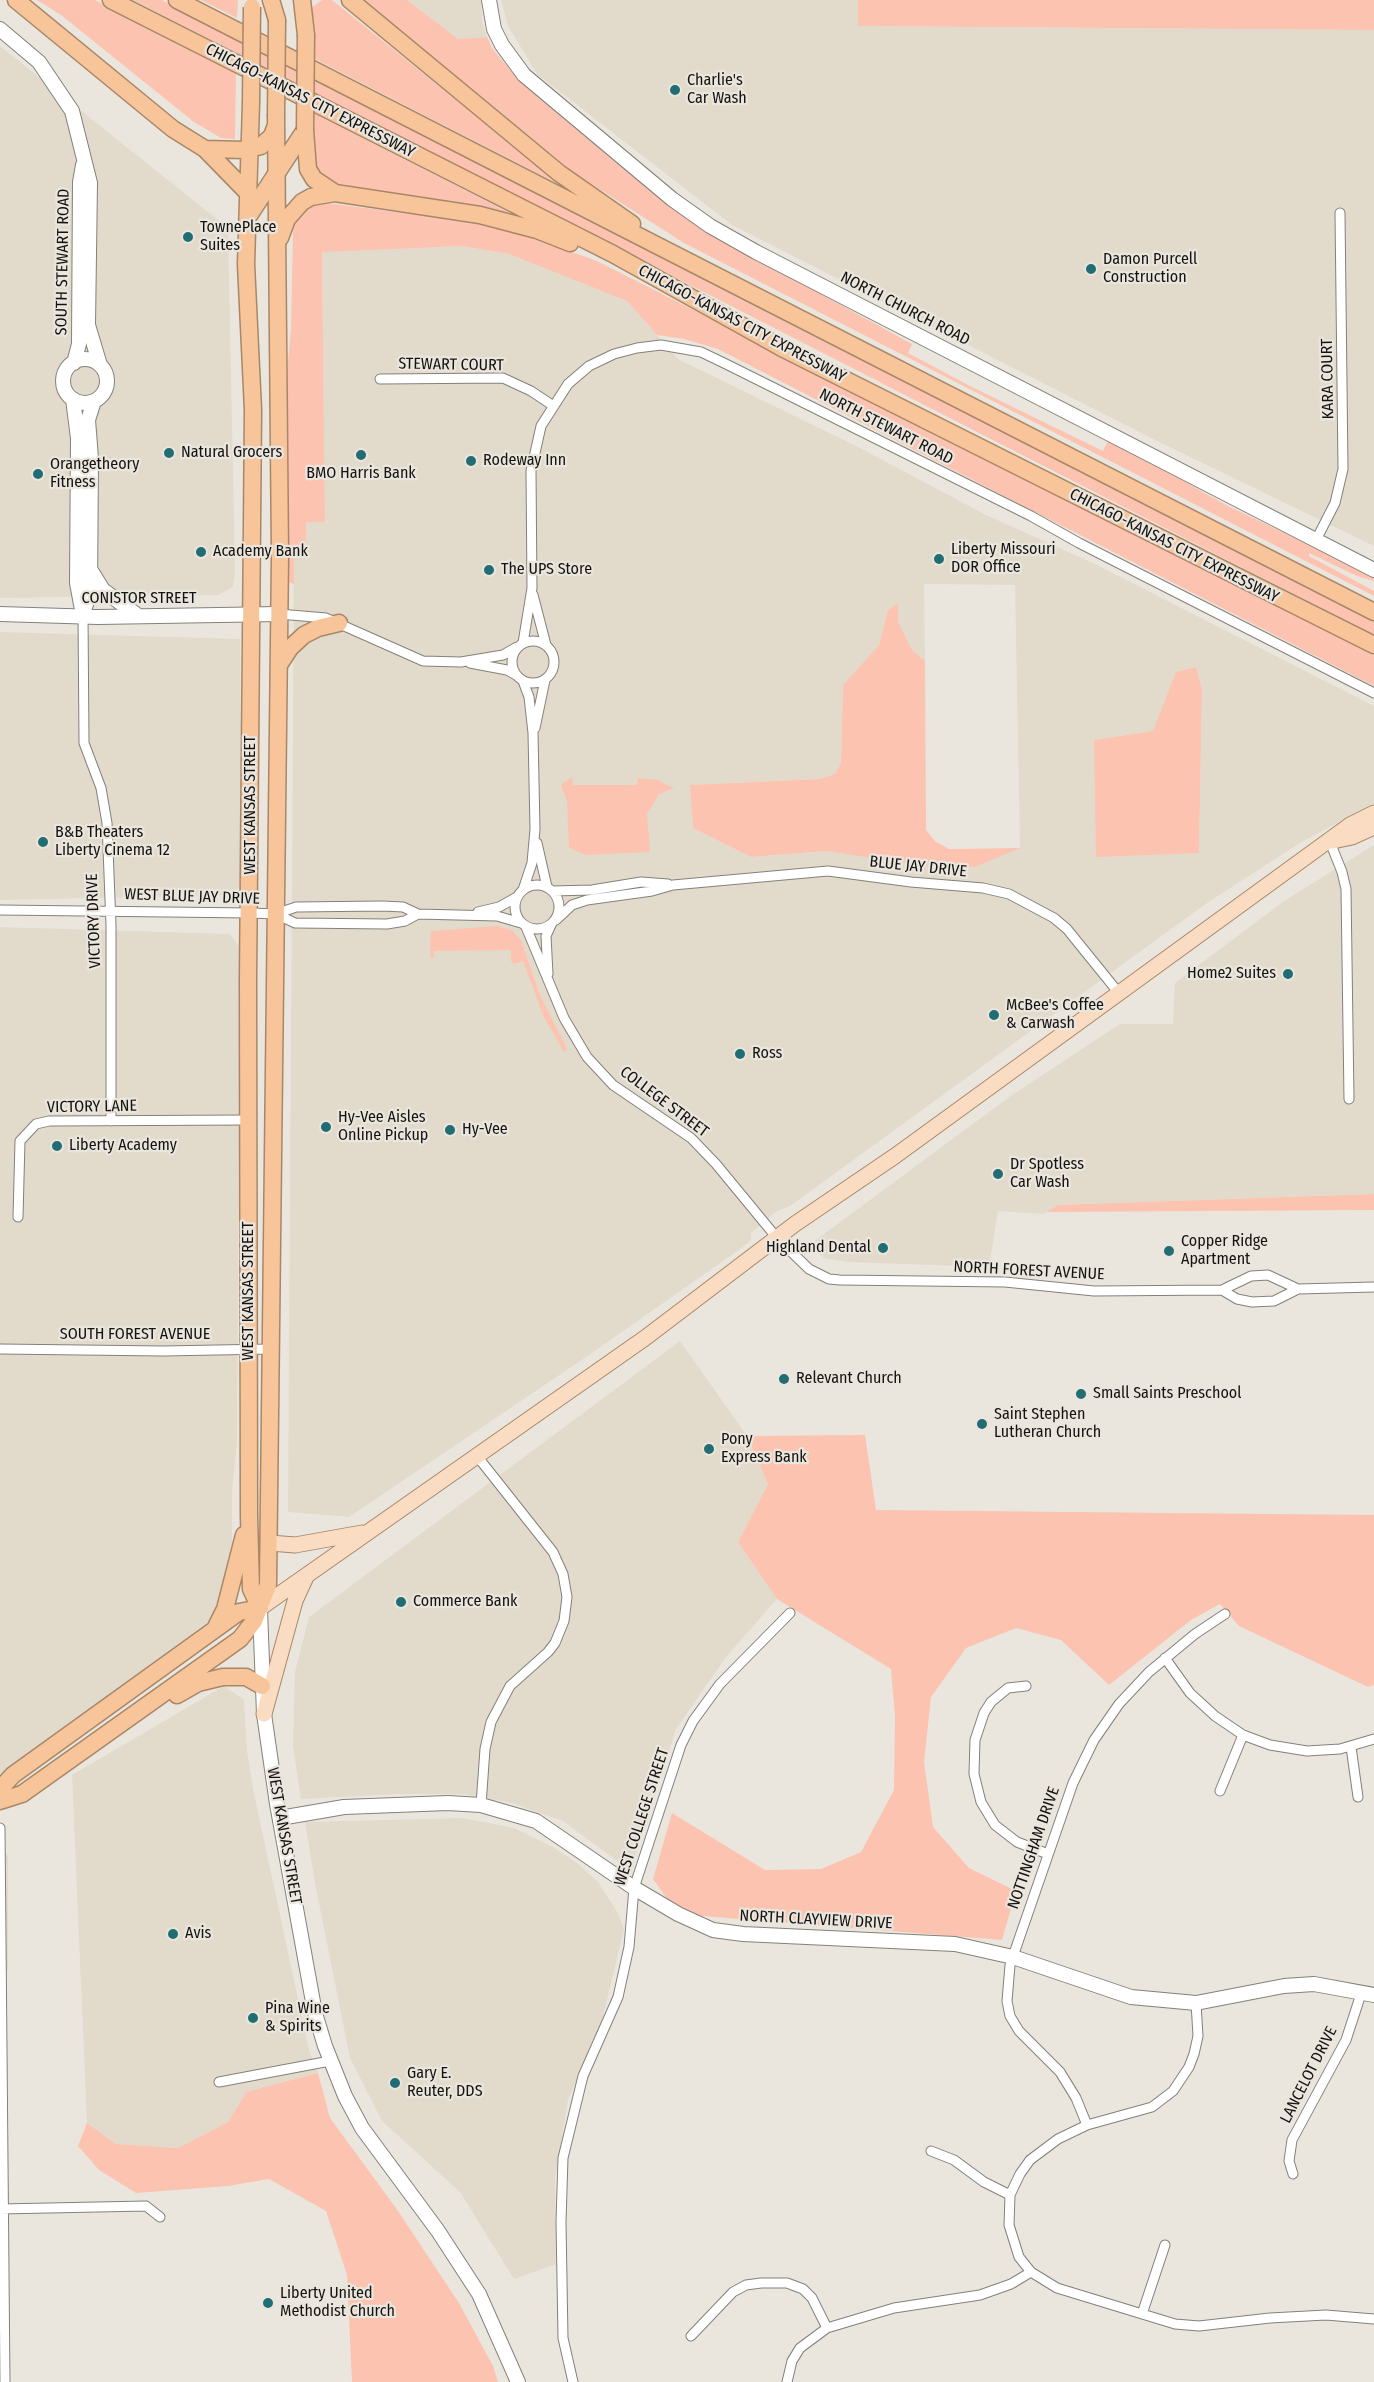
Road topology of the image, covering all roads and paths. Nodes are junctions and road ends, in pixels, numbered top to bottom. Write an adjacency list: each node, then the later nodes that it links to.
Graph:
1 (16, 0): 14 (highway)
2 (111, 0): 24 (highway, CHICAGO-KANSAS CITY EXPRESSWAY)
3 (177, 0): 22 (highway, CHICAGO-KANSAS CITY EXPRESSWAY)
4 (271, 0): 10 (highway)
5 (278, 0): 10 (highway)
6 (350, 0): 22 (highway)
7 (489, 0): 31 (street, NORTH CHURCH ROAD)
8 (304, 1): 13 (highway, bridge)
9 (252, 4): 15 (highway, WEST KANSAS STREET, bridge)
10 (277, 20): 12 (highway, bridge)
11 (0, 29): 16 (street, SOUTH STEWART ROAD)
12 (276, 120): 15 (highway); 17 (highway, WEST KANSAS STREET)
13 (305, 130): 17 (highway); 19 (highway)
14 (205, 149): 15 (highway); 18 (highway)
15 (250, 150): 18 (highway, WEST KANSAS STREET)
16 (84, 160): 25 (street, SOUTH STEWART ROAD); 26 (street, SOUTH STEWART ROAD)
17 (276, 176): 21 (highway); 23 (highway, WEST KANSAS STREET)
18 (248, 193): 21 (highway, WEST KANSAS STREET)
19 (335, 193): 23 (highway); 24 (highway)
20 (1340, 213): 31 (street, KARA COURT)
21 (247, 218): 40 (highway, WEST KANSAS STREET)
22 (663, 249): 35 (highway, CHICAGO-KANSAS CITY EXPRESSWAY)
23 (276, 250): 37 (highway, WEST KANSAS STREET)
24 (613, 254): 44 (highway, CHICAGO-KANSAS CITY EXPRESSWAY)
25 (74, 363): 26 (street); 28 (street)
26 (100, 365): 29 (street)
27 (380, 379): 30 (street, STEWART COURT)
28 (73, 399): 29 (street); 38 (street)
29 (94, 401): 32 (street)
30 (552, 405): 34 (street, NORTH STEWART ROAD); 49 (street, NORTH STEWART ROAD)
31 (1316, 540): 33 (street, NORTH CHURCH ROAD)
32 (90, 569): 38 (street); 39 (street)
33 (1374, 570)
34 (532, 588): 42 (street, NORTH STEWART ROAD); 43 (street, NORTH STEWART ROAD)
35 (1374, 612)
36 (0, 614): 38 (street, CONISTOR STREET)
37 (279, 614): 40 (street, CONISTOR STREET); 41 (street); 46 (highway, WEST KANSAS STREET)
38 (83, 615): 39 (street, CONISTOR STREET); 59 (street, VICTORY DRIVE)
39 (137, 615): 40 (street, CONISTOR STREET)
40 (253, 615): 60 (highway, WEST KANSAS STREET)
41 (339, 623): 45 (street); 46 (highway)
42 (520, 645): 43 (street); 45 (street); 47 (street)
43 (546, 645): 48 (street)
44 (1374, 645)
45 (461, 662): 47 (street)
46 (279, 665): 61 (highway, WEST KANSAS STREET)
47 (520, 678): 48 (street); 50 (street)
48 (545, 680): 50 (street)
49 (1374, 693)
50 (533, 733): 53 (street)
51 (1374, 813): 54 (main road)
52 (1374, 827): 54 (main road)
53 (535, 828): 56 (street); 57 (street)
54 (1330, 842): 67 (main road); 68 (street)
55 (674, 885): 56 (street, BLUE JAY DRIVE); 64 (street, BLUE JAY DRIVE); 67 (street, BLUE JAY DRIVE)
56 (550, 889): 57 (street); 64 (street)
57 (520, 893): 63 (street); 65 (street)
58 (0, 910): 59 (street, WEST BLUE JAY DRIVE)
59 (108, 910): 60 (street, WEST BLUE JAY DRIVE); 70 (street, VICTORY DRIVE)
60 (251, 913): 61 (street, WEST BLUE JAY DRIVE); 69 (highway, WEST KANSAS STREET)
61 (276, 914): 62 (street); 62 (street); 78 (highway, WEST KANSAS STREET)
62 (418, 914): 63 (street)
63 (467, 914): 65 (street)
64 (553, 922): 65 (street); 66 (street, COLLEGE STREET)
65 (524, 925): 66 (street, COLLEGE STREET)
66 (548, 979): 72 (street, COLLEGE STREET)
67 (1118, 992): 72 (main road)
68 (1348, 1099)
69 (248, 1120): 70 (street, VICTORY LANE); 77 (highway, WEST KANSAS STREET)
70 (111, 1121): 71 (street, VICTORY LANE)
71 (18, 1217)
72 (777, 1238): 75 (street, NORTH FOREST AVENUE); 79 (main road)
73 (1374, 1287): 74 (street, NORTH FOREST AVENUE)
74 (1298, 1289): 75 (street, NORTH FOREST AVENUE); 75 (street, NORTH FOREST AVENUE)
75 (1222, 1290)
76 (0, 1348): 77 (street, SOUTH FOREST AVENUE)
77 (249, 1349): 78 (street, SOUTH FOREST AVENUE); 80 (highway, WEST KANSAS STREET)
78 (271, 1349): 82 (highway, WEST KANSAS STREET)
79 (477, 1456): 81 (main road); 100 (street)
80 (249, 1516): 84 (highway, WEST KANSAS STREET); 87 (highway)
81 (368, 1532): 82 (main road); 83 (main road)
82 (270, 1543): 84 (highway, WEST KANSAS STREET)
83 (307, 1575): 84 (main road); 92 (main road)
84 (260, 1608): 87 (highway); 89 (street, WEST KANSAS STREET); 91 (highway)
85 (790, 1613): 104 (street, WEST COLLEGE STREET)
86 (1225, 1614): 88 (street, NOTTINGHAM DRIVE)
87 (212, 1631): 96 (highway)
88 (1165, 1658): 93 (street); 103 (street, NOTTINGHAM DRIVE)
89 (262, 1686): 91 (highway); 92 (street, WEST KANSAS STREET)
90 (1026, 1686): 103 (street)
91 (140, 1710): 99 (highway)
92 (264, 1714): 101 (street, WEST KANSAS STREET)
93 (1243, 1735): 95 (street); 97 (street)
94 (1374, 1739): 95 (street)
95 (1351, 1748): 98 (street)
96 (0, 1789)
97 (1220, 1791)
98 (1358, 1797)
99 (0, 1801)
100 (481, 1805): 101 (street, NORTH CLAYVIEW DRIVE); 104 (street, NORTH CLAYVIEW DRIVE)
101 (280, 1818): 108 (street, WEST KANSAS STREET)
102 (0, 1828): 114 (street)
103 (1048, 1854): 105 (street, NOTTINGHAM DRIVE)
104 (634, 1888): 105 (street, NORTH CLAYVIEW DRIVE); 124 (street, WEST COLLEGE STREET)
105 (1012, 1957): 107 (street, NORTH CLAYVIEW DRIVE); 110 (street, NOTTINGHAM DRIVE)
106 (1368, 1993): 107 (street, NORTH CLAYVIEW DRIVE); 112 (street, LANCELOT DRIVE)
107 (1196, 2003): 110 (street)
108 (330, 2061): 109 (street); 123 (street, WEST KANSAS STREET)
109 (219, 2082)
110 (1087, 2125): 113 (street)
111 (931, 2151): 113 (street)
112 (1293, 2174)
113 (1010, 2195): 117 (street)
114 (1, 2209): 115 (street); 122 (street)
115 (160, 2217)
116 (1165, 2245): 118 (street)
117 (1031, 2272): 118 (street); 120 (street)
118 (1142, 2314): 119 (street)
119 (1374, 2319)
120 (827, 2328): 121 (street); 125 (street)
121 (691, 2336)
122 (5, 2382)
123 (518, 2382)
124 (573, 2382)
125 (787, 2382)

